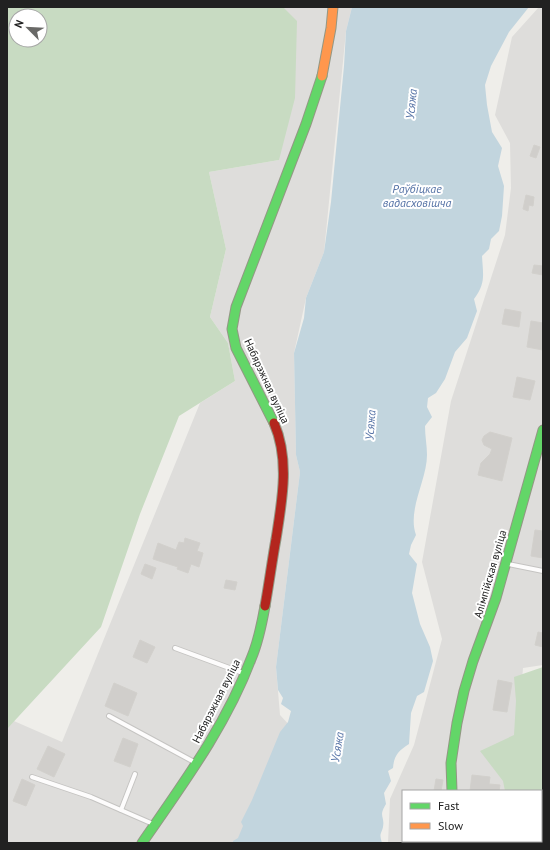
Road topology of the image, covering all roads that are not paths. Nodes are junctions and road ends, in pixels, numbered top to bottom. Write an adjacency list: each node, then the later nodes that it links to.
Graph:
1 (333, 7): 6 (street, Набярэжная вуліца)
2 (543, 430): 3 (street, Алімпійская вуліца)
3 (505, 564): 4 (lane); 11 (street, Алімпійская вуліца)
4 (543, 571)
5 (175, 648): 6 (lane)
6 (246, 674): 8 (street, Набярэжная вуліца)
7 (109, 716): 8 (lane)
8 (197, 764): 13 (street, Набярэжная вуліца)
9 (135, 774): 12 (lane)
10 (32, 777): 12 (lane)
11 (452, 790)
12 (121, 810): 13 (lane)
13 (154, 824): 14 (street, Набярэжная вуліца)
14 (142, 843)

